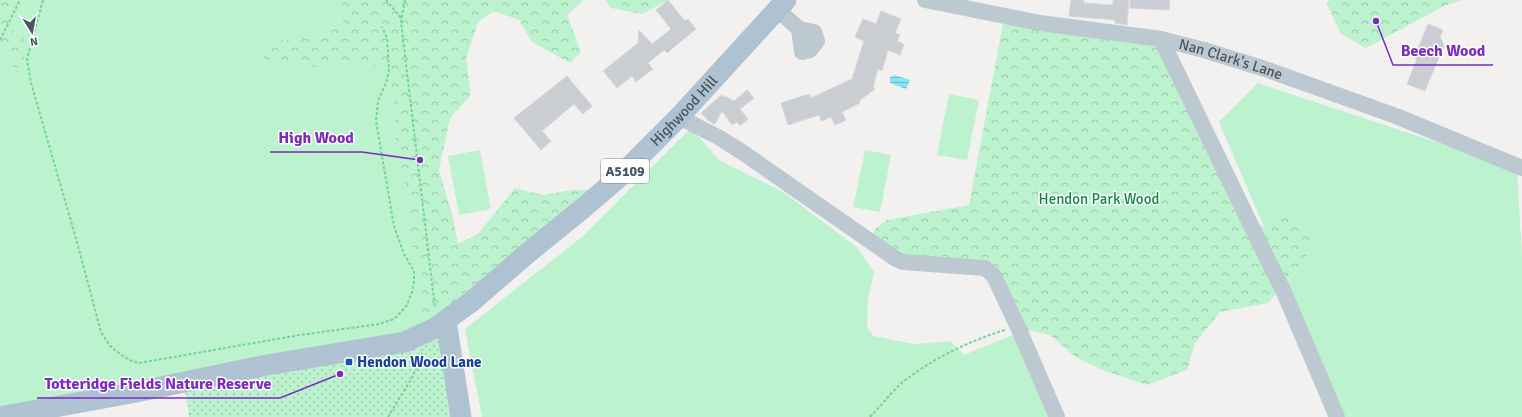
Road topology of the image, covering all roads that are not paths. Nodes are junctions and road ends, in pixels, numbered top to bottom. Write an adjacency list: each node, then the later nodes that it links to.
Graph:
1 (925, 0): 4 (street, Nan Clark's Lane)
2 (782, 4): 3 (street); 5 (main road, Highwood Hill / A5109)
3 (799, 29)
4 (1161, 39): 6 (street, Nan Clark's Lane); 11 (street)
5 (679, 117): 7 (main road, Highwood Hill / A5109); 10 (street)
6 (1522, 168)
7 (440, 325): 8 (main road, A5109); 9 (main road)
8 (0, 417)
9 (461, 417)
10 (1057, 417)
11 (1337, 417)

